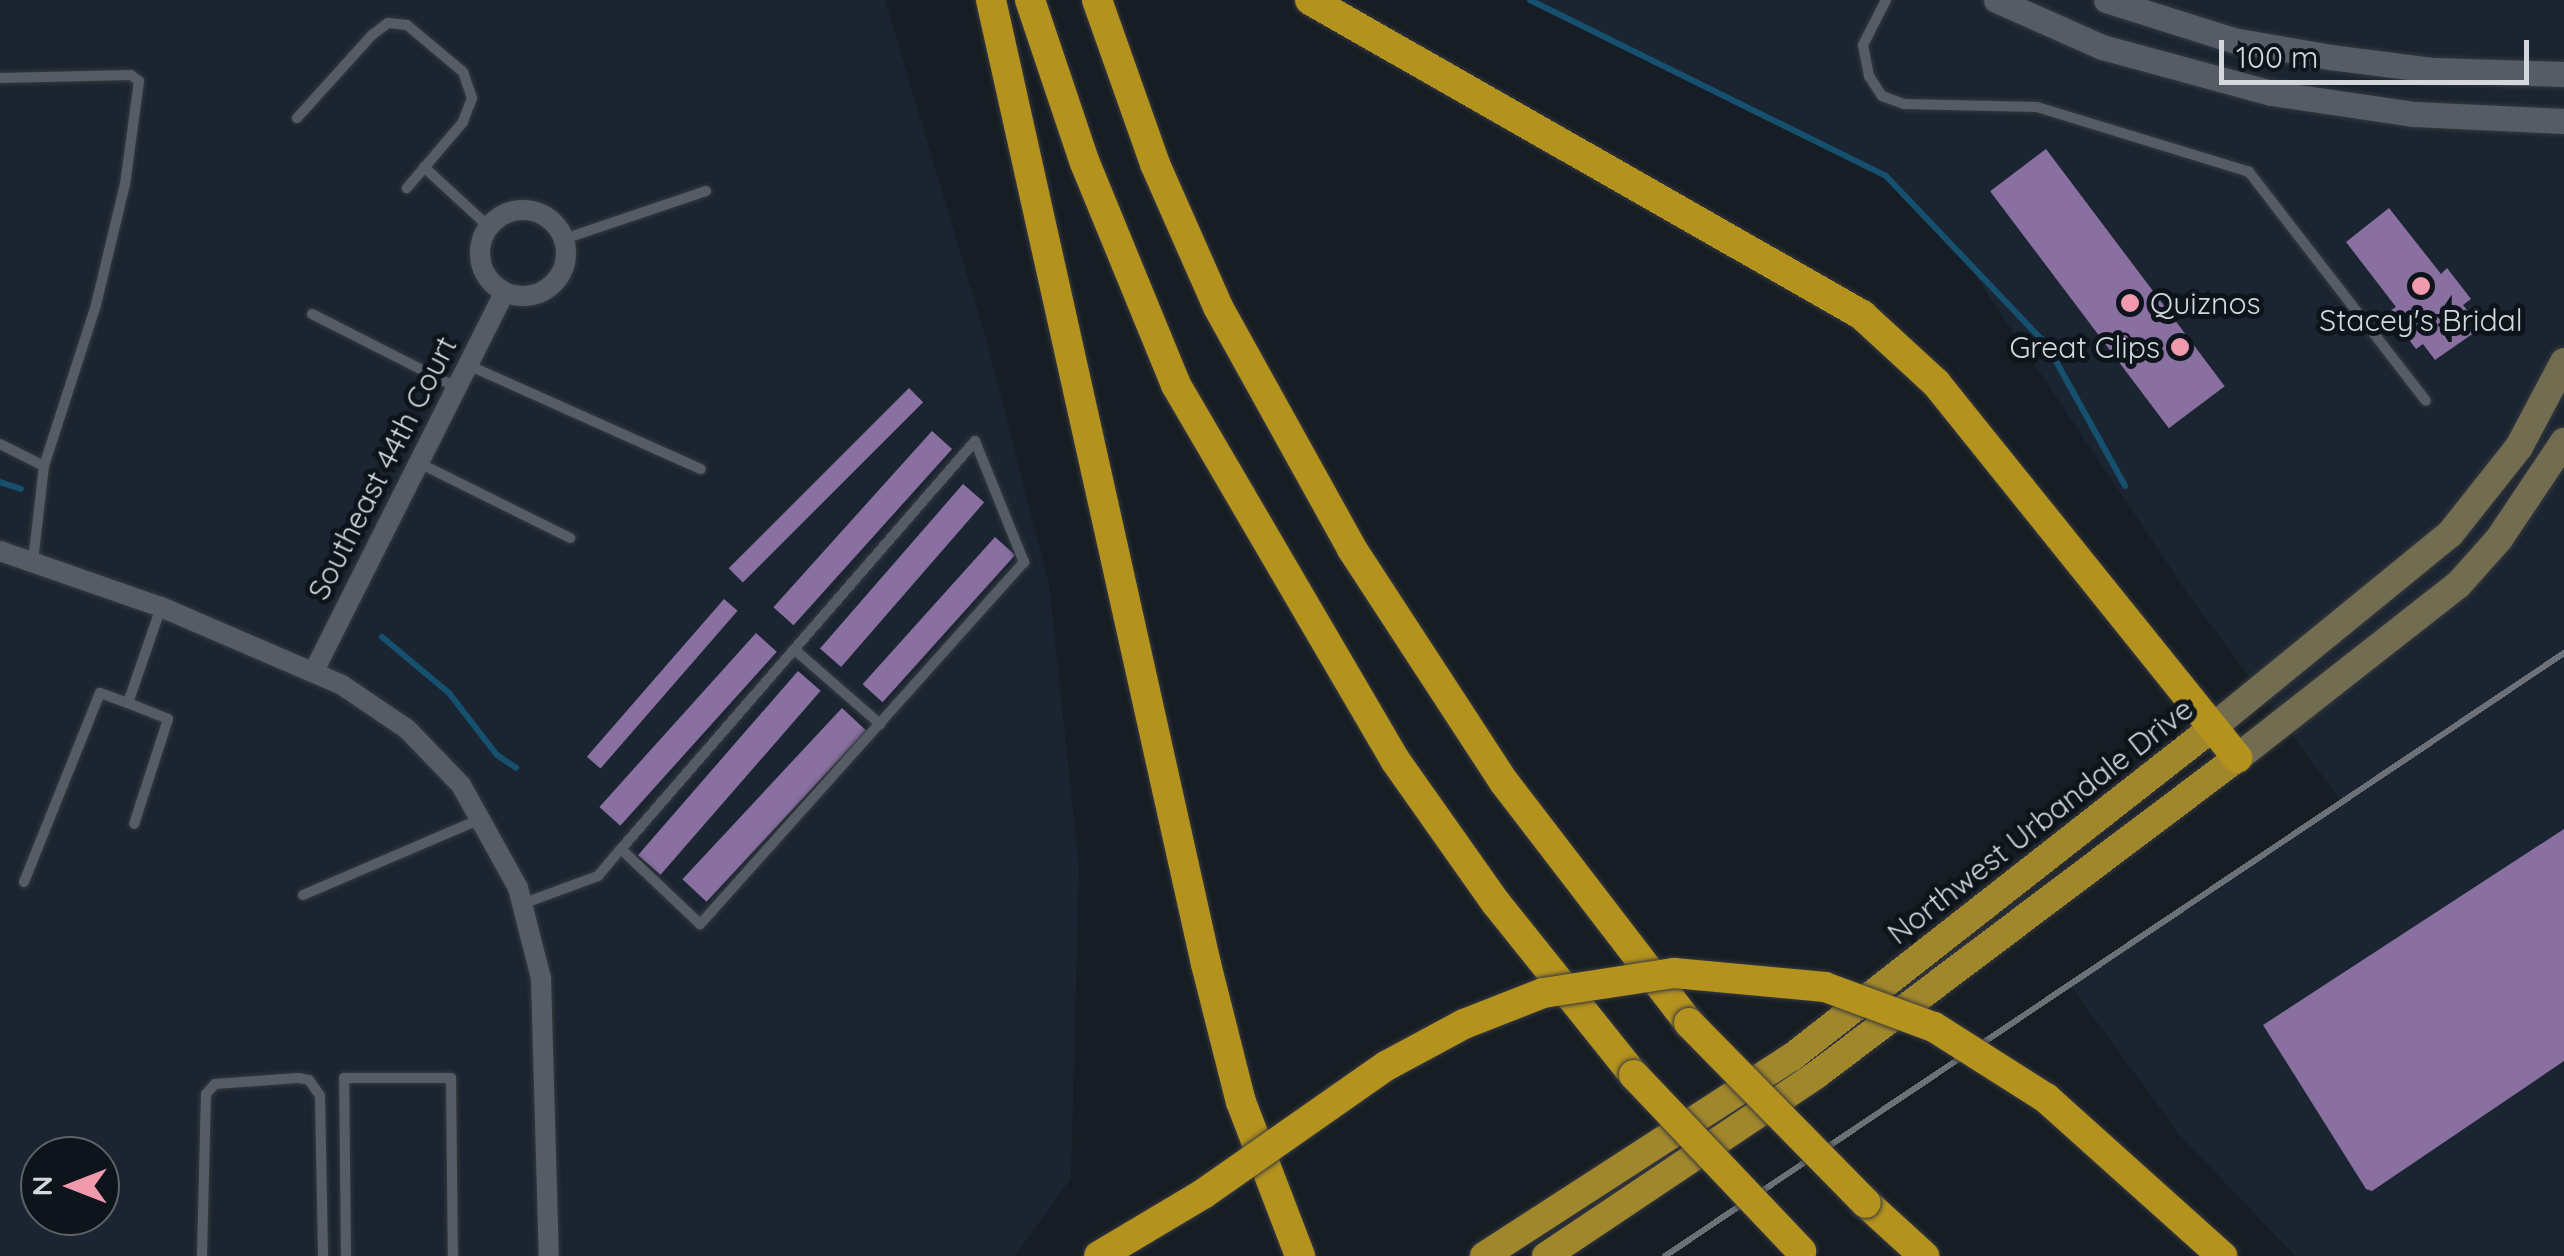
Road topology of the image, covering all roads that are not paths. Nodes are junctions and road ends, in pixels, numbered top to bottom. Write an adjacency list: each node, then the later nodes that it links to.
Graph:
1 (991, 0): 51 (highway)
2 (1030, 0): 44 (highway, bridge)
3 (1097, 0): 54 (highway, bridge)
4 (1310, 0): 36 (highway)
5 (1886, 0): 22 (lane)
6 (1996, 0): 11 (street)
7 (2106, 0): 8 (street)
8 (2564, 74)
9 (0, 78): 26 (lane)
10 (297, 118): 12 (lane)
11 (2564, 121)
12 (424, 167): 13 (lane); 15 (lane)
13 (408, 188)
14 (706, 191): 16 (lane)
15 (488, 226): 16 (street); 17 (street)
16 (564, 239): 17 (street)
17 (505, 292): 20 (street, Southeast 44th Court)
18 (312, 314): 21 (lane)
19 (2564, 362): 36 (main road, Northwest Urbandale Drive)
20 (468, 364): 21 (street, Southeast 44th Court); 27 (lane)
21 (456, 387): 25 (street, Southeast 44th Court)
22 (2426, 400)
23 (2564, 442): 37 (main road)
24 (0, 444): 26 (lane)
25 (418, 462): 28 (lane); 33 (street, Southeast 44th Court)
26 (44, 466): 30 (lane)
27 (701, 469)
28 (570, 538)
29 (0, 551): 30 (street)
30 (32, 562): 31 (street)
31 (161, 606): 33 (street); 34 (lane)
32 (795, 650): 35 (lane); 35 (lane); 40 (lane)
33 (314, 672): 38 (street)
34 (128, 702): 39 (lane); 41 (lane)
35 (880, 724): 40 (lane)
36 (2212, 728): 37 (highway); 52 (highway, Northwest Urbandale Drive)
37 (2236, 758): 53 (highway)
38 (484, 818): 42 (lane); 43 (street)
39 (134, 824)
40 (621, 849): 43 (lane)
41 (24, 882)
42 (303, 896)
43 (522, 904): 49 (street)
44 (1804, 1254)
45 (202, 1256): 46 (lane)
46 (323, 1256)
47 (346, 1256): 48 (lane)
48 (453, 1256)
49 (549, 1256)
50 (1099, 1256): 55 (highway, bridge)
51 (1300, 1256)
52 (1484, 1256)
53 (1546, 1256)
54 (1924, 1256)
55 (2222, 1256)

